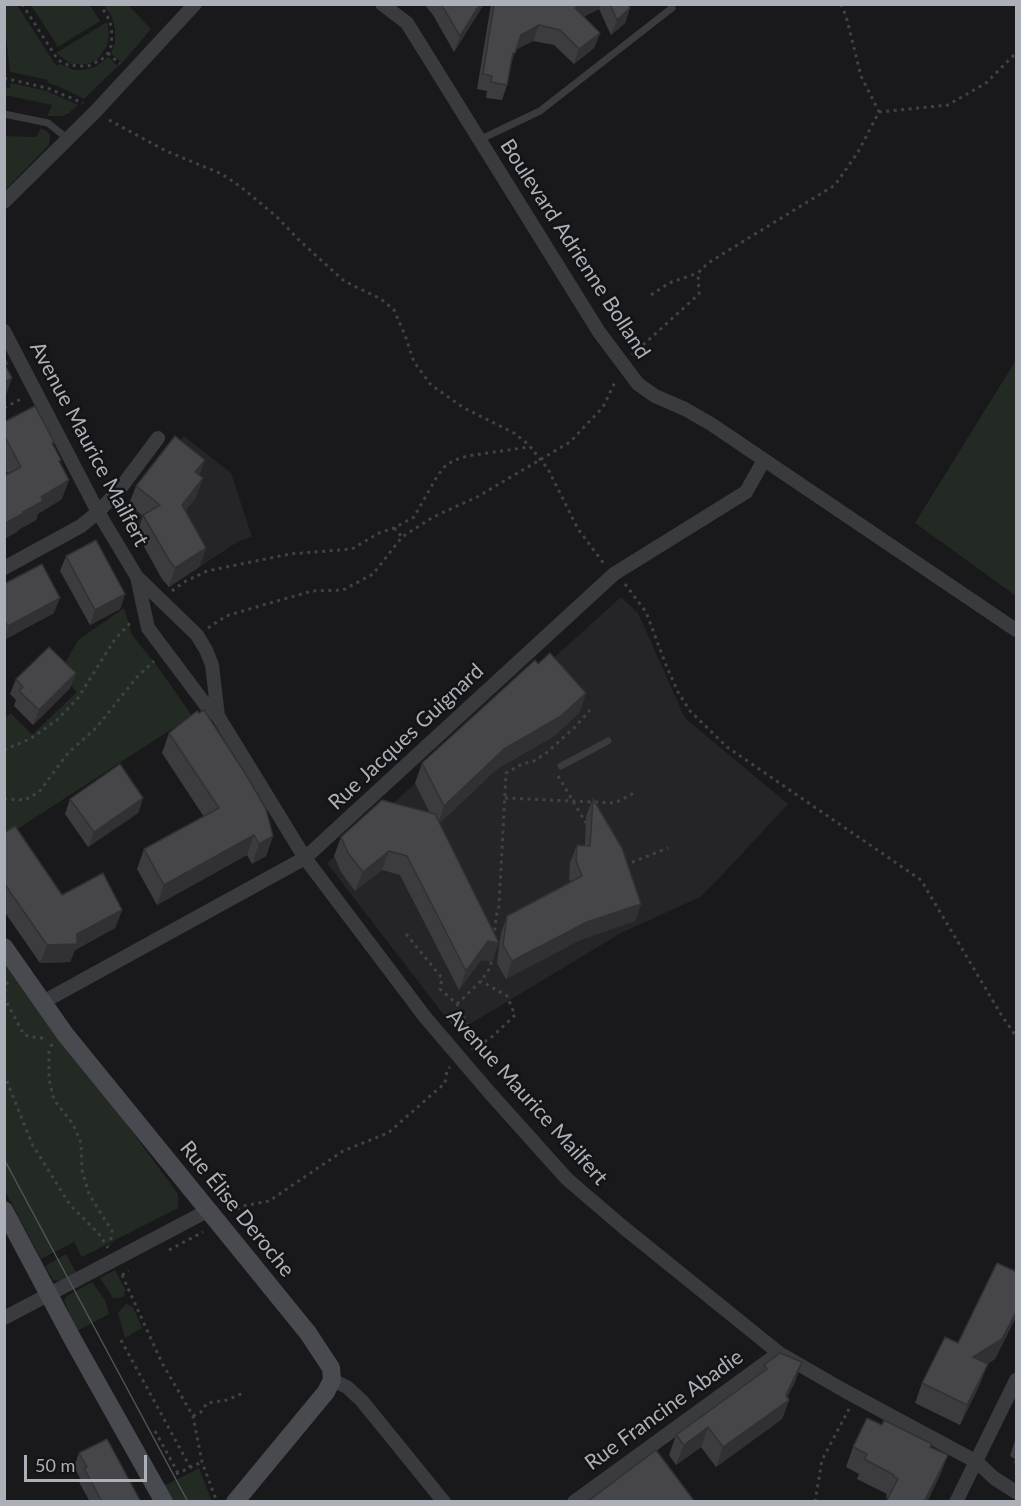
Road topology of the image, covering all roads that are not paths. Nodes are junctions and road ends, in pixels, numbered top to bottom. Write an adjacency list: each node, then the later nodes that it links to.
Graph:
1 (195, 4): 5 (street)
2 (382, 4): 6 (street, Boulevard Adrienne Bolland)
3 (672, 8): 6 (lane)
4 (4, 114): 5 (lane)
5 (68, 139): 7 (street)
6 (479, 140): 10 (street, Boulevard Adrienne Bolland)
7 (4, 202)
8 (4, 331): 11 (street, Avenue Maurice Mailfert)
9 (158, 438): 11 (street)
10 (764, 460): 14 (street, Boulevard Adrienne Bolland); 18 (street, Rue Jacques Guignard)
11 (98, 512): 12 (street); 13 (street, Avenue Maurice Mailfert)
12 (4, 568)
13 (137, 576): 15 (street, Avenue Maurice Mailfert); 15 (street, Avenue Maurice Mailfert)
14 (1017, 630)
15 (218, 716): 18 (street, Avenue Maurice Mailfert)
16 (608, 741): 17 (lane)
17 (558, 768)
18 (305, 858): 20 (street, Rue Jacques Guignard); 25 (street, Avenue Maurice Mailfert)
19 (4, 947): 20 (main road, Rue Élise Deroche)
20 (43, 1002): 22 (main road, Rue Élise Deroche)
21 (4, 1210): 23 (main road)
22 (214, 1217): 23 (street); 26 (main road, Rue Élise Deroche)
23 (50, 1294): 24 (street); 30 (main road)
24 (4, 1317)
25 (780, 1353): 28 (street, Avenue Maurice Mailfert); 33 (street, Rue Francine Abadie)
26 (332, 1380): 31 (main road); 32 (street)
27 (1017, 1380): 28 (street)
28 (977, 1462): 29 (street, Avenue Maurice Mailfert); 34 (street)
29 (1017, 1492)
30 (164, 1502)
31 (235, 1502)
32 (444, 1502)
33 (574, 1502)
34 (956, 1502)

